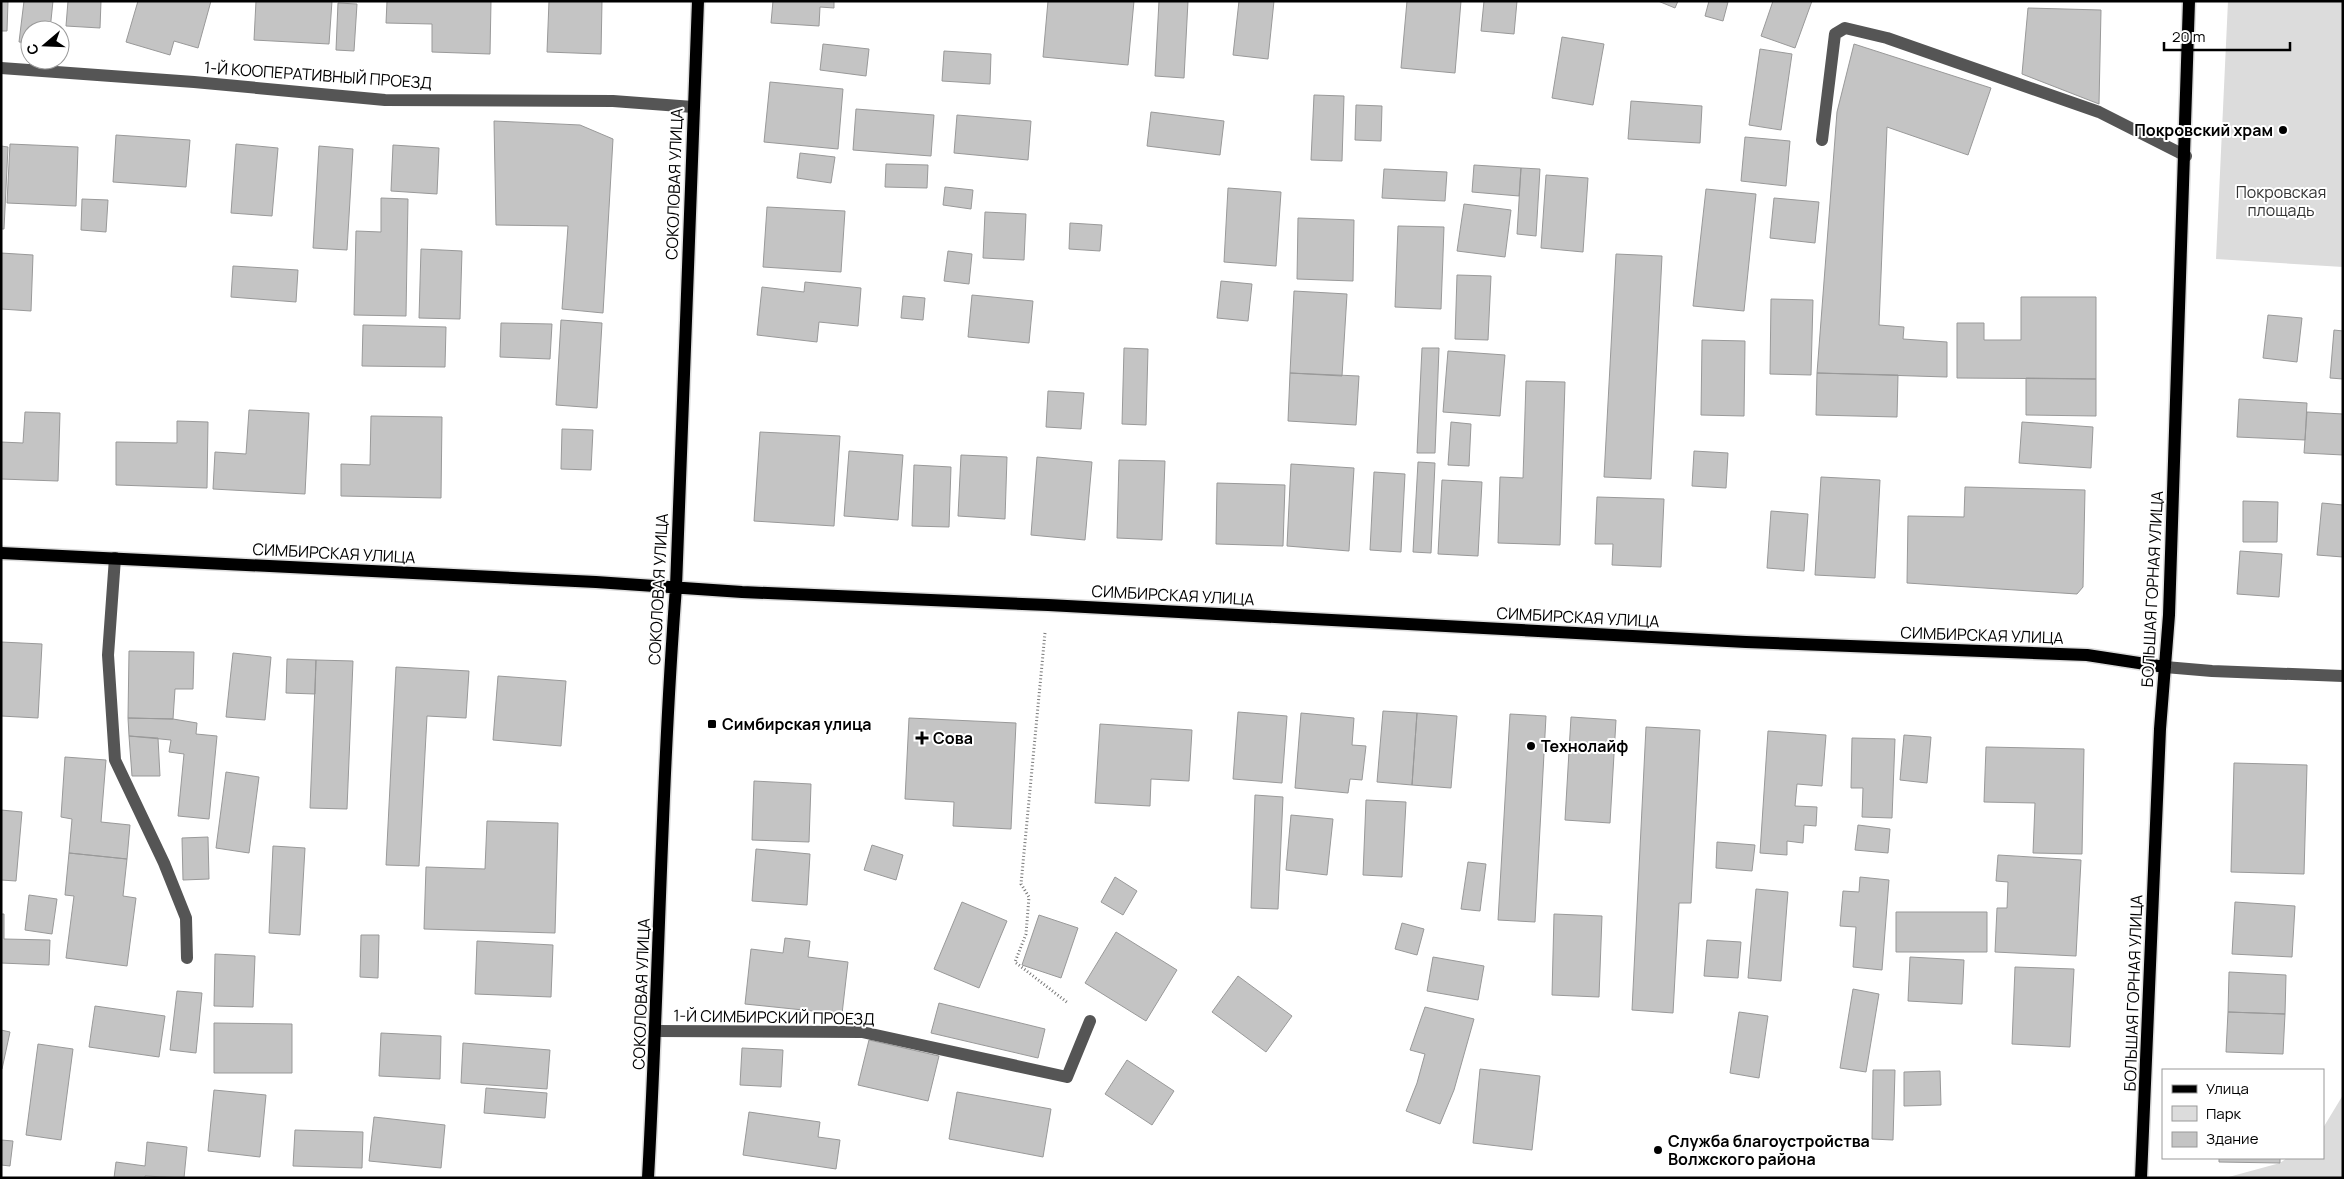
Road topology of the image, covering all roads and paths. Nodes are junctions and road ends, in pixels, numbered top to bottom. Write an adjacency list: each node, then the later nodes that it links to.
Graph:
1 (698, 1): 4 (main road, СОКОЛОВАЯ УЛИЦА)
2 (2189, 1): 6 (main road, БОЛЬШАЯ ГОРНАЯ УЛИЦА)
3 (1, 68): 4 (street, 1-Й КООПЕРАТИВНЫЙ ПРОЕЗД)
4 (693, 108): 9 (main road, СОКОЛОВАЯ УЛИЦА)
5 (1822, 140): 6 (street)
6 (2186, 156): 11 (main road, БОЛЬШАЯ ГОРНАЯ УЛИЦА)
7 (1, 553): 8 (main road, СИМБИРСКАЯ УЛИЦА)
8 (115, 558): 9 (main road, СИМБИРСКАЯ УЛИЦА); 13 (street)
9 (676, 588): 10 (main road, СИМБИРСКАЯ УЛИЦА); 15 (main road, СОКОЛОВАЯ УЛИЦА)
10 (1048, 605): 11 (main road, СИМБИРСКАЯ УЛИЦА); 14 (path)
11 (2165, 667): 12 (street, СИМБИРСКАЯ УЛИЦА); 17 (main road, БОЛЬШАЯ ГОРНАЯ УЛИЦА)
12 (2343, 676)
13 (187, 958)
14 (1090, 1021): 15 (street, 1-Й СИМБИРСКИЙ ПРОЕЗД)
15 (656, 1031): 16 (main road, СОКОЛОВАЯ УЛИЦА)
16 (648, 1178)
17 (2141, 1178)

